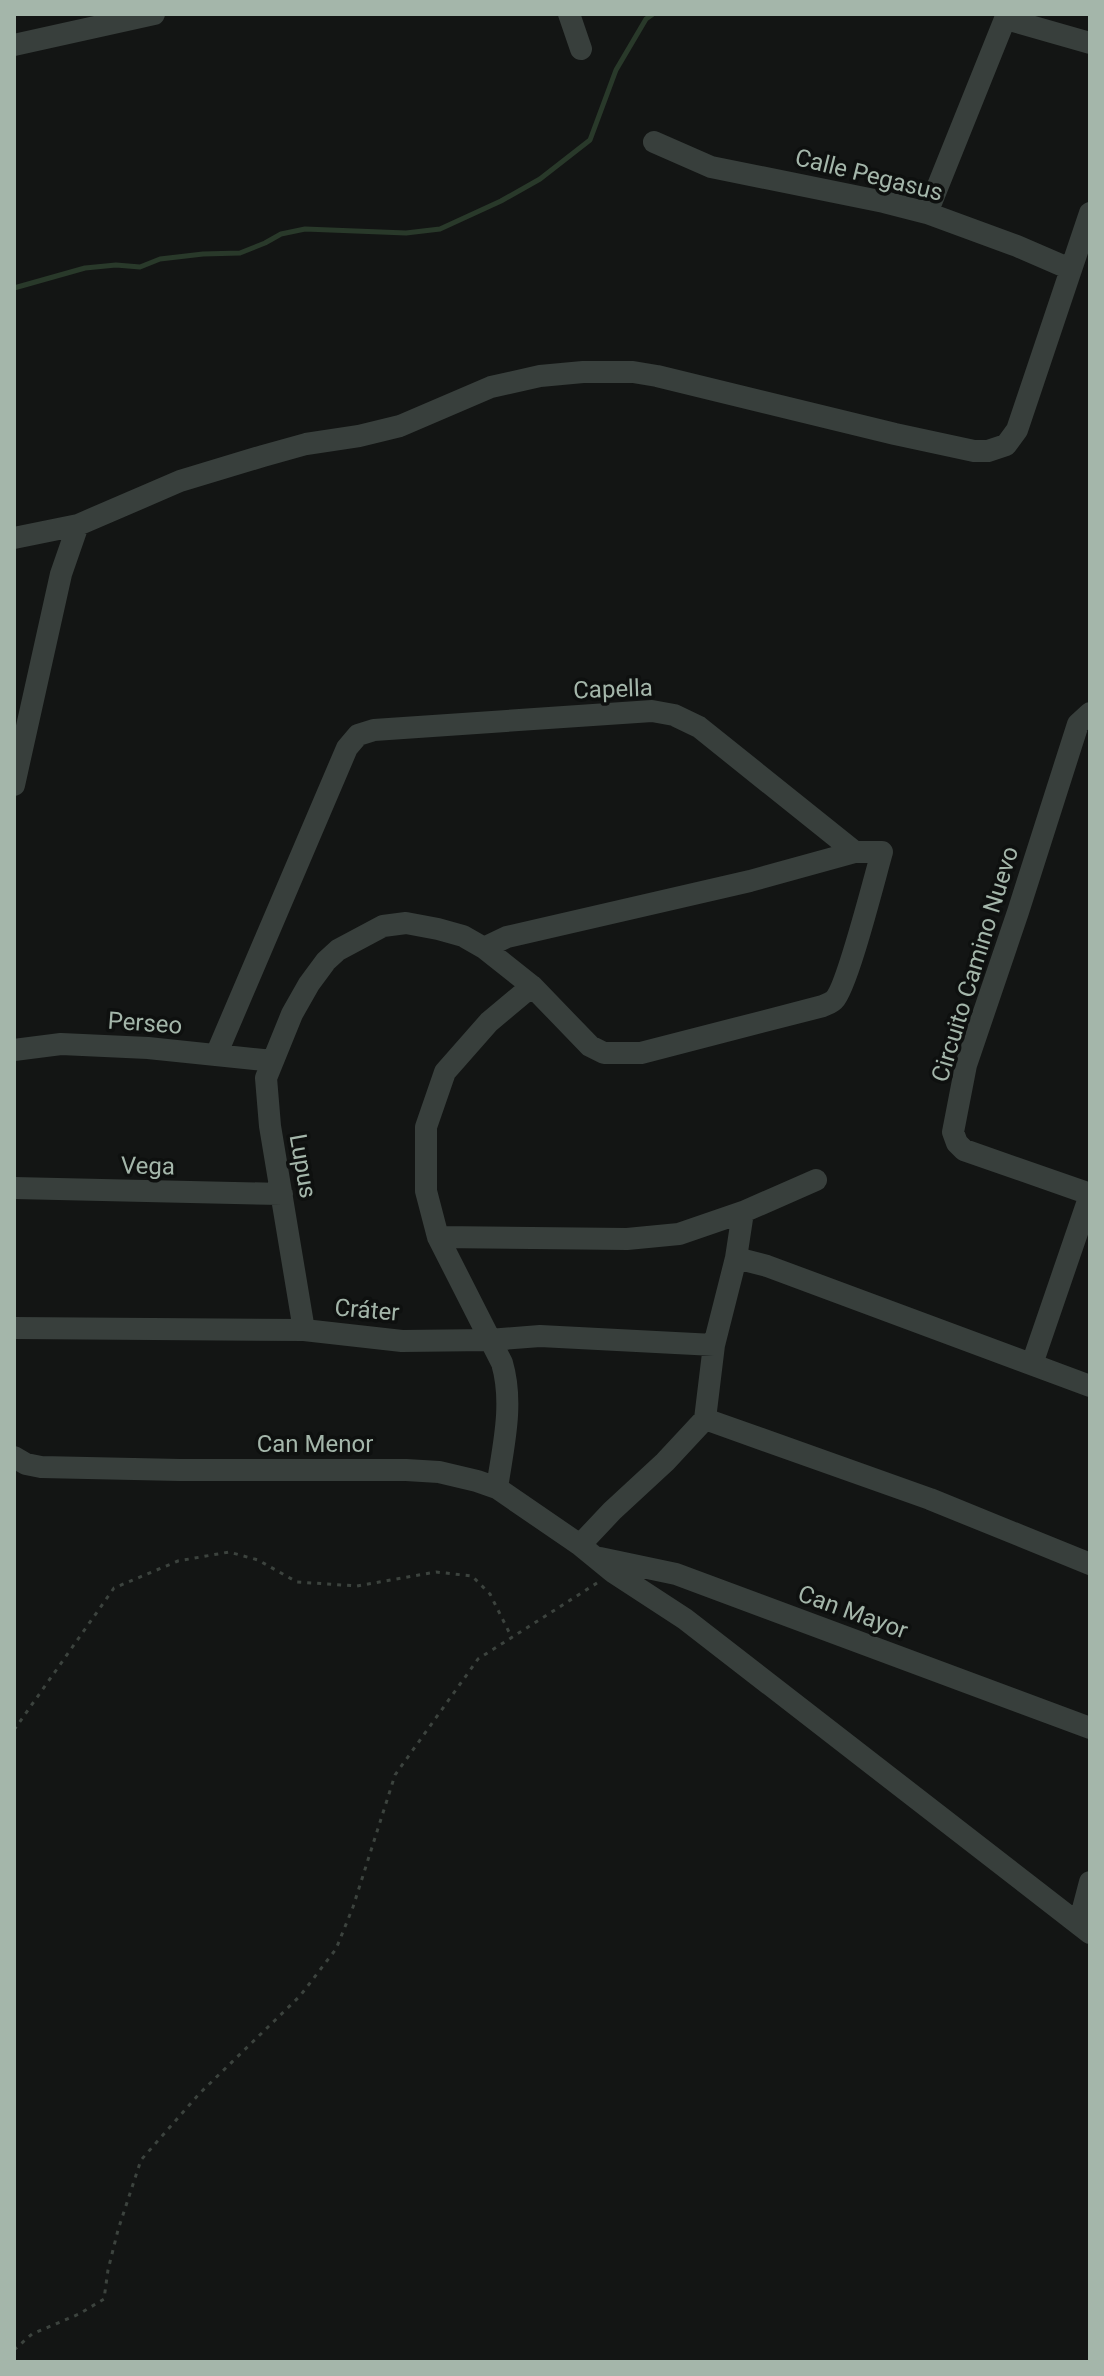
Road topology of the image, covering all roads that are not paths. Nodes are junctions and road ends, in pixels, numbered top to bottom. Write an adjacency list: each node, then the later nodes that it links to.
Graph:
1 (154, 14): 5 (street)
2 (569, 14): 6 (street)
3 (1006, 17): 4 (street); 8 (street)
4 (1090, 43)
5 (14, 45)
6 (581, 49)
7 (654, 142): 8 (street, Calle Pegasus)
8 (927, 213): 10 (street, Calle Pegasus)
9 (1090, 213): 10 (street)
10 (1070, 269): 11 (street)
11 (78, 525): 12 (street); 14 (street)
12 (14, 538)
13 (1088, 714): 24 (street, Circuito Camino Nuevo)
14 (14, 785)
15 (855, 852): 16 (street); 17 (street, Capella); 19 (street, Capella)
16 (484, 948): 17 (street, Lupus); 20 (street, Lupus)
17 (532, 986): 26 (street)
18 (14, 1050): 19 (street, Perseo)
19 (216, 1055): 20 (street, Perseo)
20 (273, 1061): 23 (street, Lupus)
21 (816, 1180): 25 (street)
22 (14, 1188): 23 (street, Vega)
23 (282, 1194): 29 (street, Lupus)
24 (1090, 1195): 32 (street)
25 (743, 1212): 26 (street); 27 (street)
26 (438, 1237): 30 (street)
27 (736, 1258): 31 (street); 32 (street)
28 (14, 1328): 29 (street, Cráter)
29 (304, 1330): 30 (street, Cráter)
30 (489, 1340): 31 (street, Cráter); 36 (street)
31 (714, 1345): 34 (street)
32 (1032, 1364): 33 (street)
33 (1090, 1386)
34 (705, 1419): 37 (street); 38 (street)
35 (14, 1457): 36 (street, Can Menor)
36 (497, 1488): 37 (street, Can Menor)
37 (588, 1551): 39 (street, Can Mayor); 41 (street, Can Menor)
38 (1090, 1564)
39 (1090, 1728)
40 (1090, 1882): 41 (street)
41 (1085, 1929)

